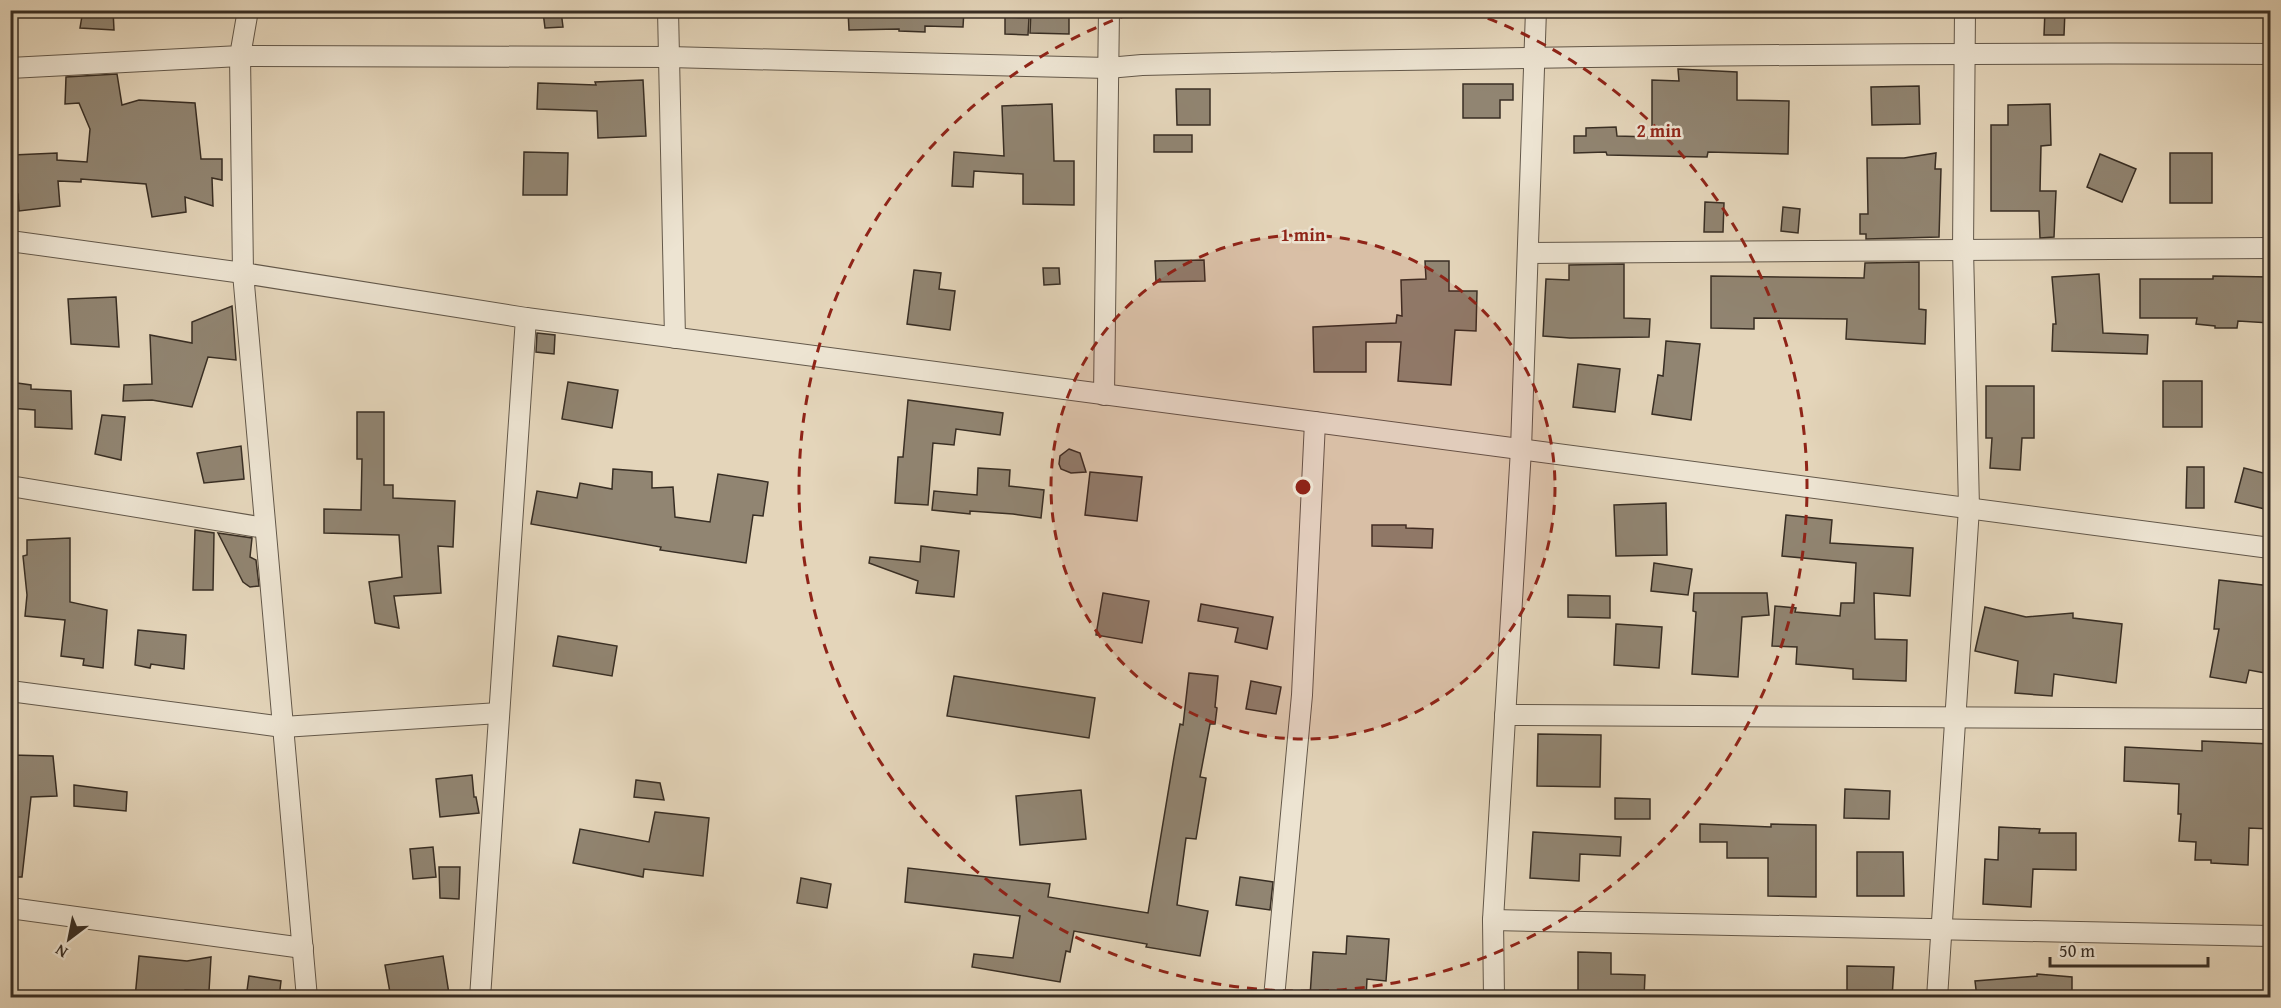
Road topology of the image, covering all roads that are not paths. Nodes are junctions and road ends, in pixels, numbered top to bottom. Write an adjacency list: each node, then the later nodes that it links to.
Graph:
1 (248, 10): 8 (street)
2 (668, 10): 9 (street)
3 (1109, 10): 12 (street)
4 (1536, 10): 10 (street)
5 (1965, 10): 6 (street)
6 (1963, 52): 7 (street); 10 (street); 15 (street)
7 (2271, 54)
8 (240, 56): 9 (street); 11 (street); 17 (street)
9 (669, 57): 12 (street); 19 (street)
10 (1535, 57): 12 (street); 16 (street)
11 (10, 68)
12 (1108, 68): 20 (street)
13 (10, 241): 17 (street)
14 (2271, 248): 15 (street)
15 (1962, 249): 16 (street); 24 (street)
16 (1528, 253): 22 (street)
17 (243, 273): 18 (street); 25 (street)
18 (526, 318): 19 (street); 28 (street)
19 (675, 338): 20 (street)
20 (1104, 394): 21 (street)
21 (1315, 422): 22 (street); 40 (street)
22 (1521, 449): 24 (street); 29 (street)
23 (10, 486): 25 (street)
24 (1969, 508): 26 (street); 30 (street)
25 (266, 528): 32 (street)
26 (2271, 548)
27 (10, 691): 32 (street)
28 (500, 713): 32 (street); 39 (street)
29 (1505, 715): 30 (street); 34 (street)
30 (1955, 717): 31 (street); 35 (street)
31 (2271, 719)
32 (283, 727): 37 (street)
33 (10, 908): 37 (street)
34 (1493, 920): 35 (street); 41 (street)
35 (1942, 929): 36 (street); 42 (street)
36 (2271, 936)
37 (303, 948): 38 (street)
38 (307, 998)
39 (480, 998)
40 (1274, 998)
41 (1494, 998)
42 (1937, 998)

